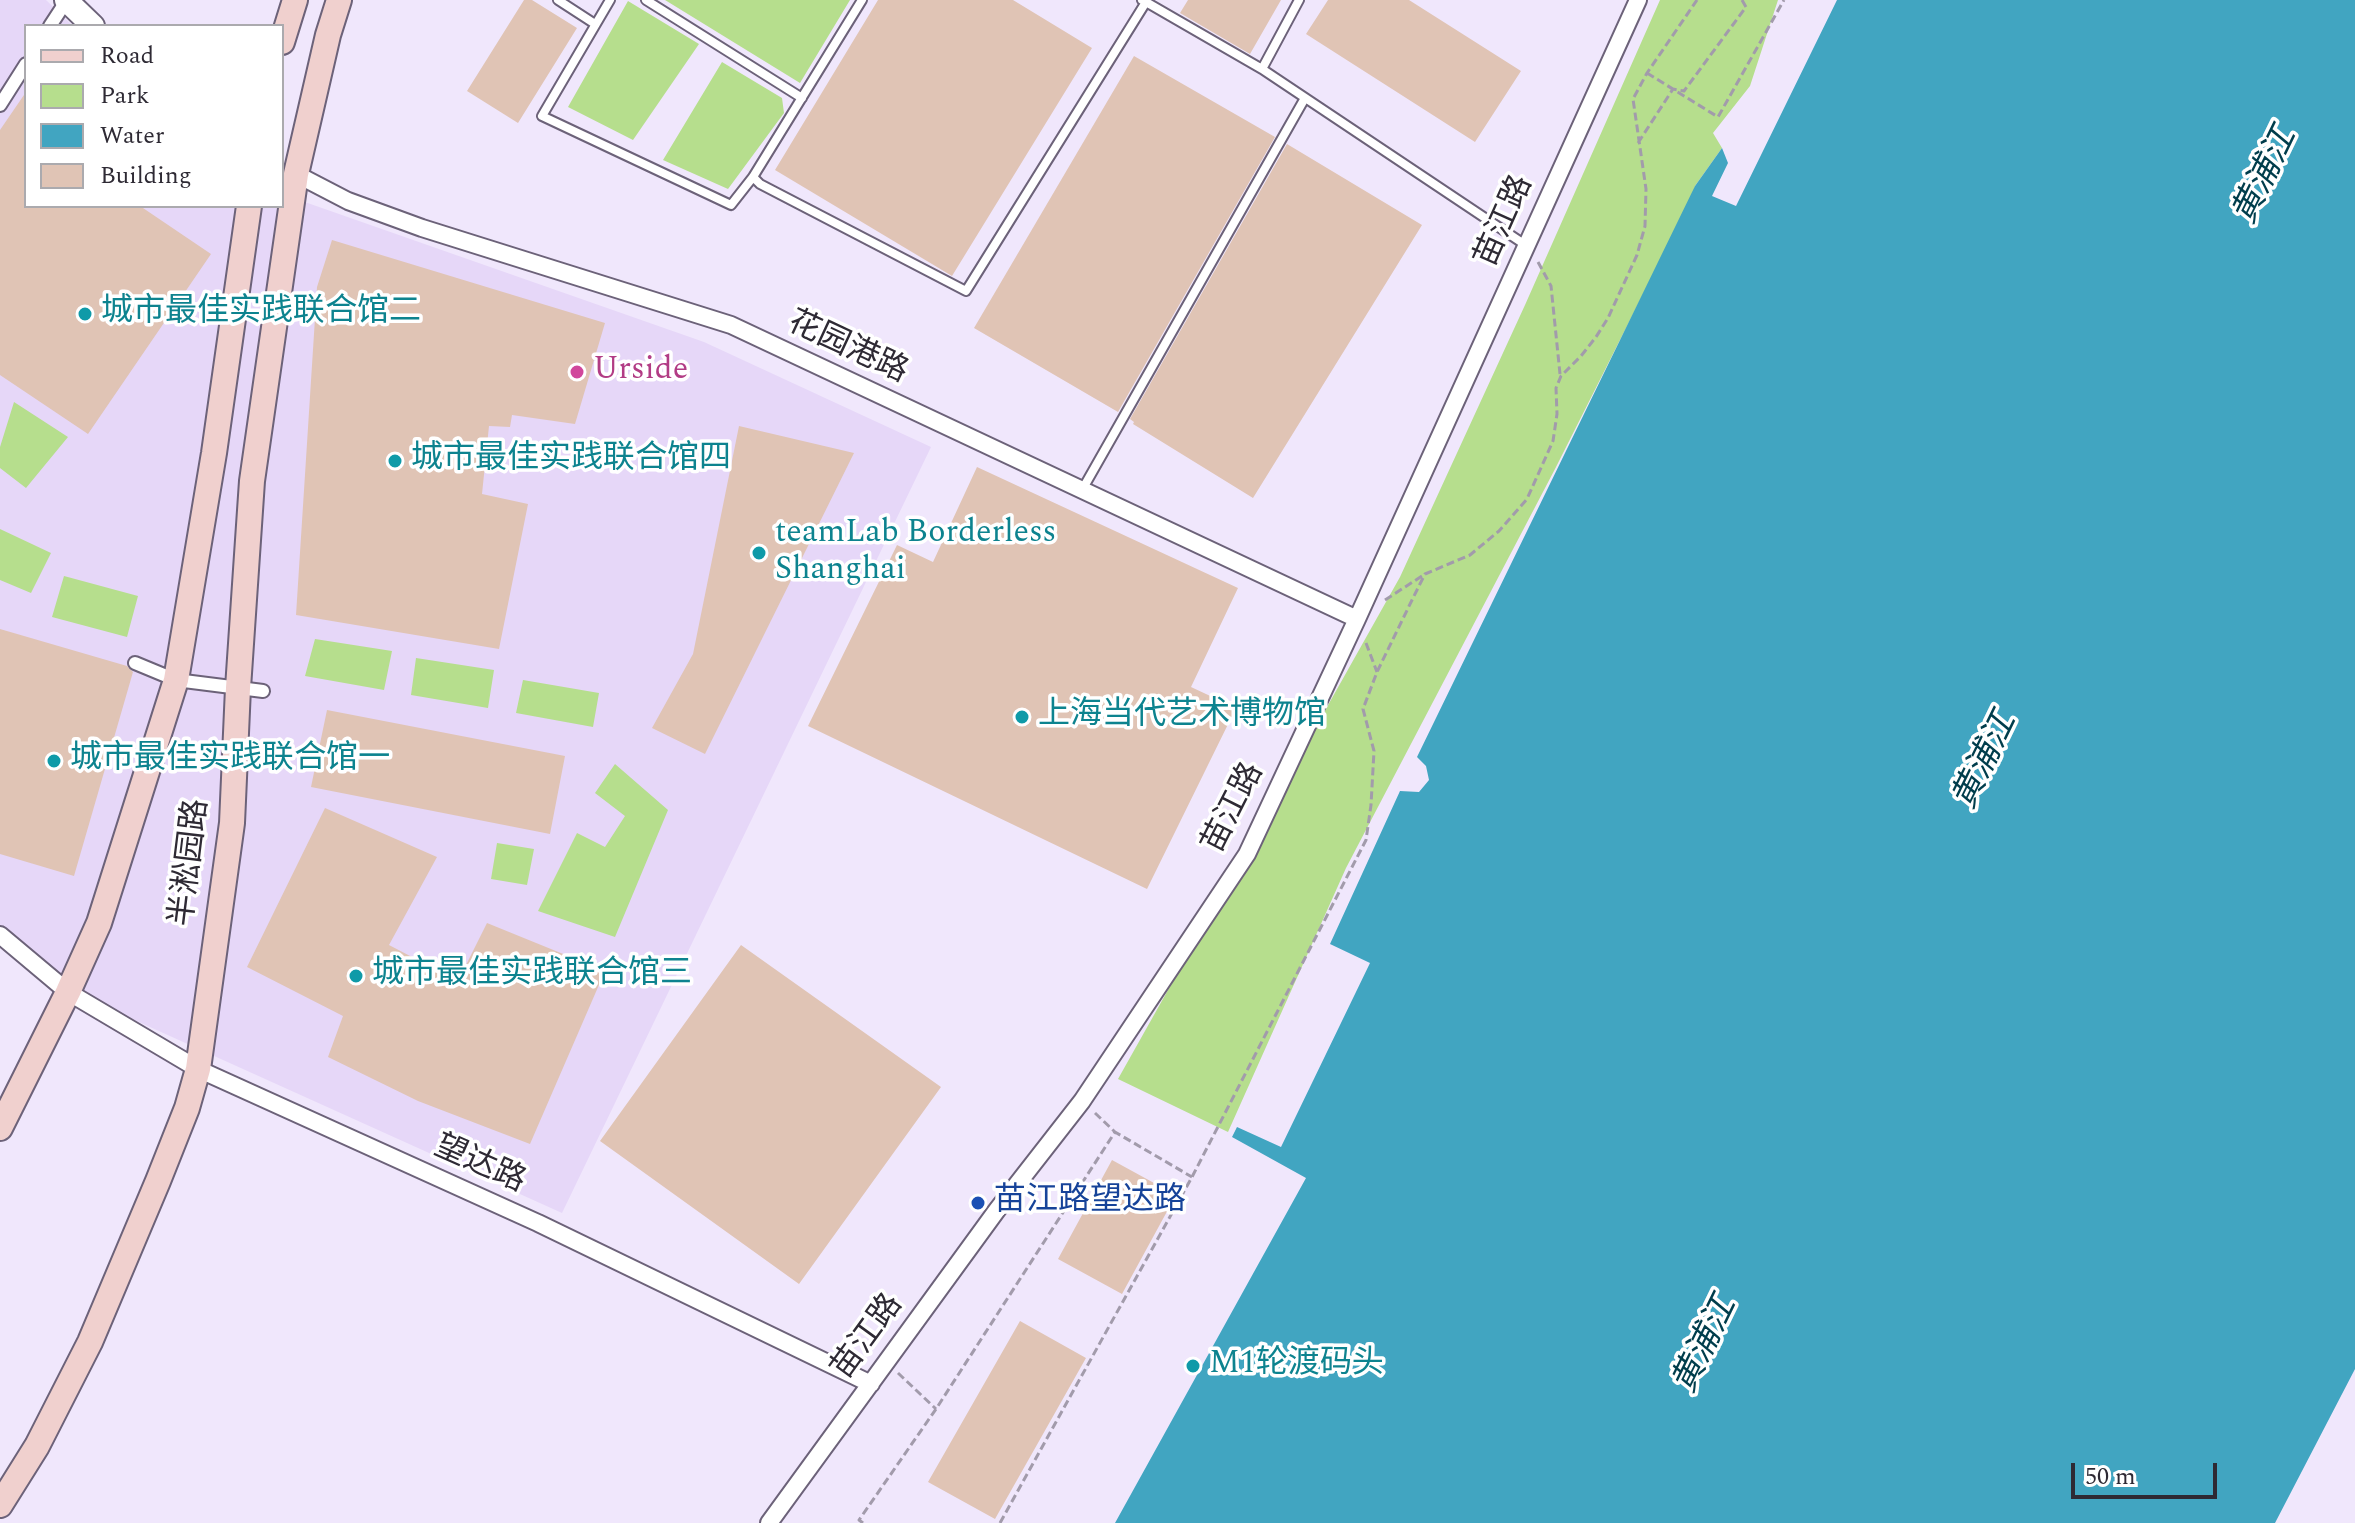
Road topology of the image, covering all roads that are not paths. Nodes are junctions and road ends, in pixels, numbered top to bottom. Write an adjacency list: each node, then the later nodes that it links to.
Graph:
1 (67, 0): 11 (street); 12 (street)
2 (295, 0): 14 (main road)
3 (339, 0): 20 (main road, 半淞园路)
4 (558, 0): 13 (lane)
5 (610, 0): 13 (lane)
6 (646, 0): 17 (lane)
7 (862, 0): 17 (lane)
8 (1299, 0): 16 (lane)
9 (1638, 0): 23 (street, 苗江路)
10 (1144, 1): 16 (lane); 21 (lane)
11 (51, 24)
12 (91, 24)
13 (595, 24): 21 (lane)
14 (284, 36)
15 (24, 67): 19 (street)
16 (1262, 69): 18 (lane)
17 (802, 98): 21 (lane)
18 (1305, 98): 23 (lane); 24 (lane)
19 (0, 105)
20 (289, 170): 24 (street, 花园港路); 28 (main road, 半淞园路)
21 (753, 177)
22 (249, 208): 27 (main road, 半淞园路)
23 (1527, 246): 25 (street, 苗江路)
24 (1082, 490): 25 (street, 花园港路)
25 (1357, 619): 34 (street, 苗江路)
26 (135, 663): 27 (street)
27 (176, 680): 28 (street); 31 (main road, 半淞园路)
28 (238, 688): 29 (street); 32 (main road, 半淞园路)
29 (263, 691)
30 (0, 935): 31 (street, 望达路)
31 (68, 992): 32 (street, 望达路); 33 (main road, 半淞园路)
32 (198, 1069): 34 (street, 望达路); 35 (main road, 半淞园路)
33 (0, 1128)
34 (871, 1384): 36 (street, 苗江路)
35 (0, 1505)
36 (769, 1523)

